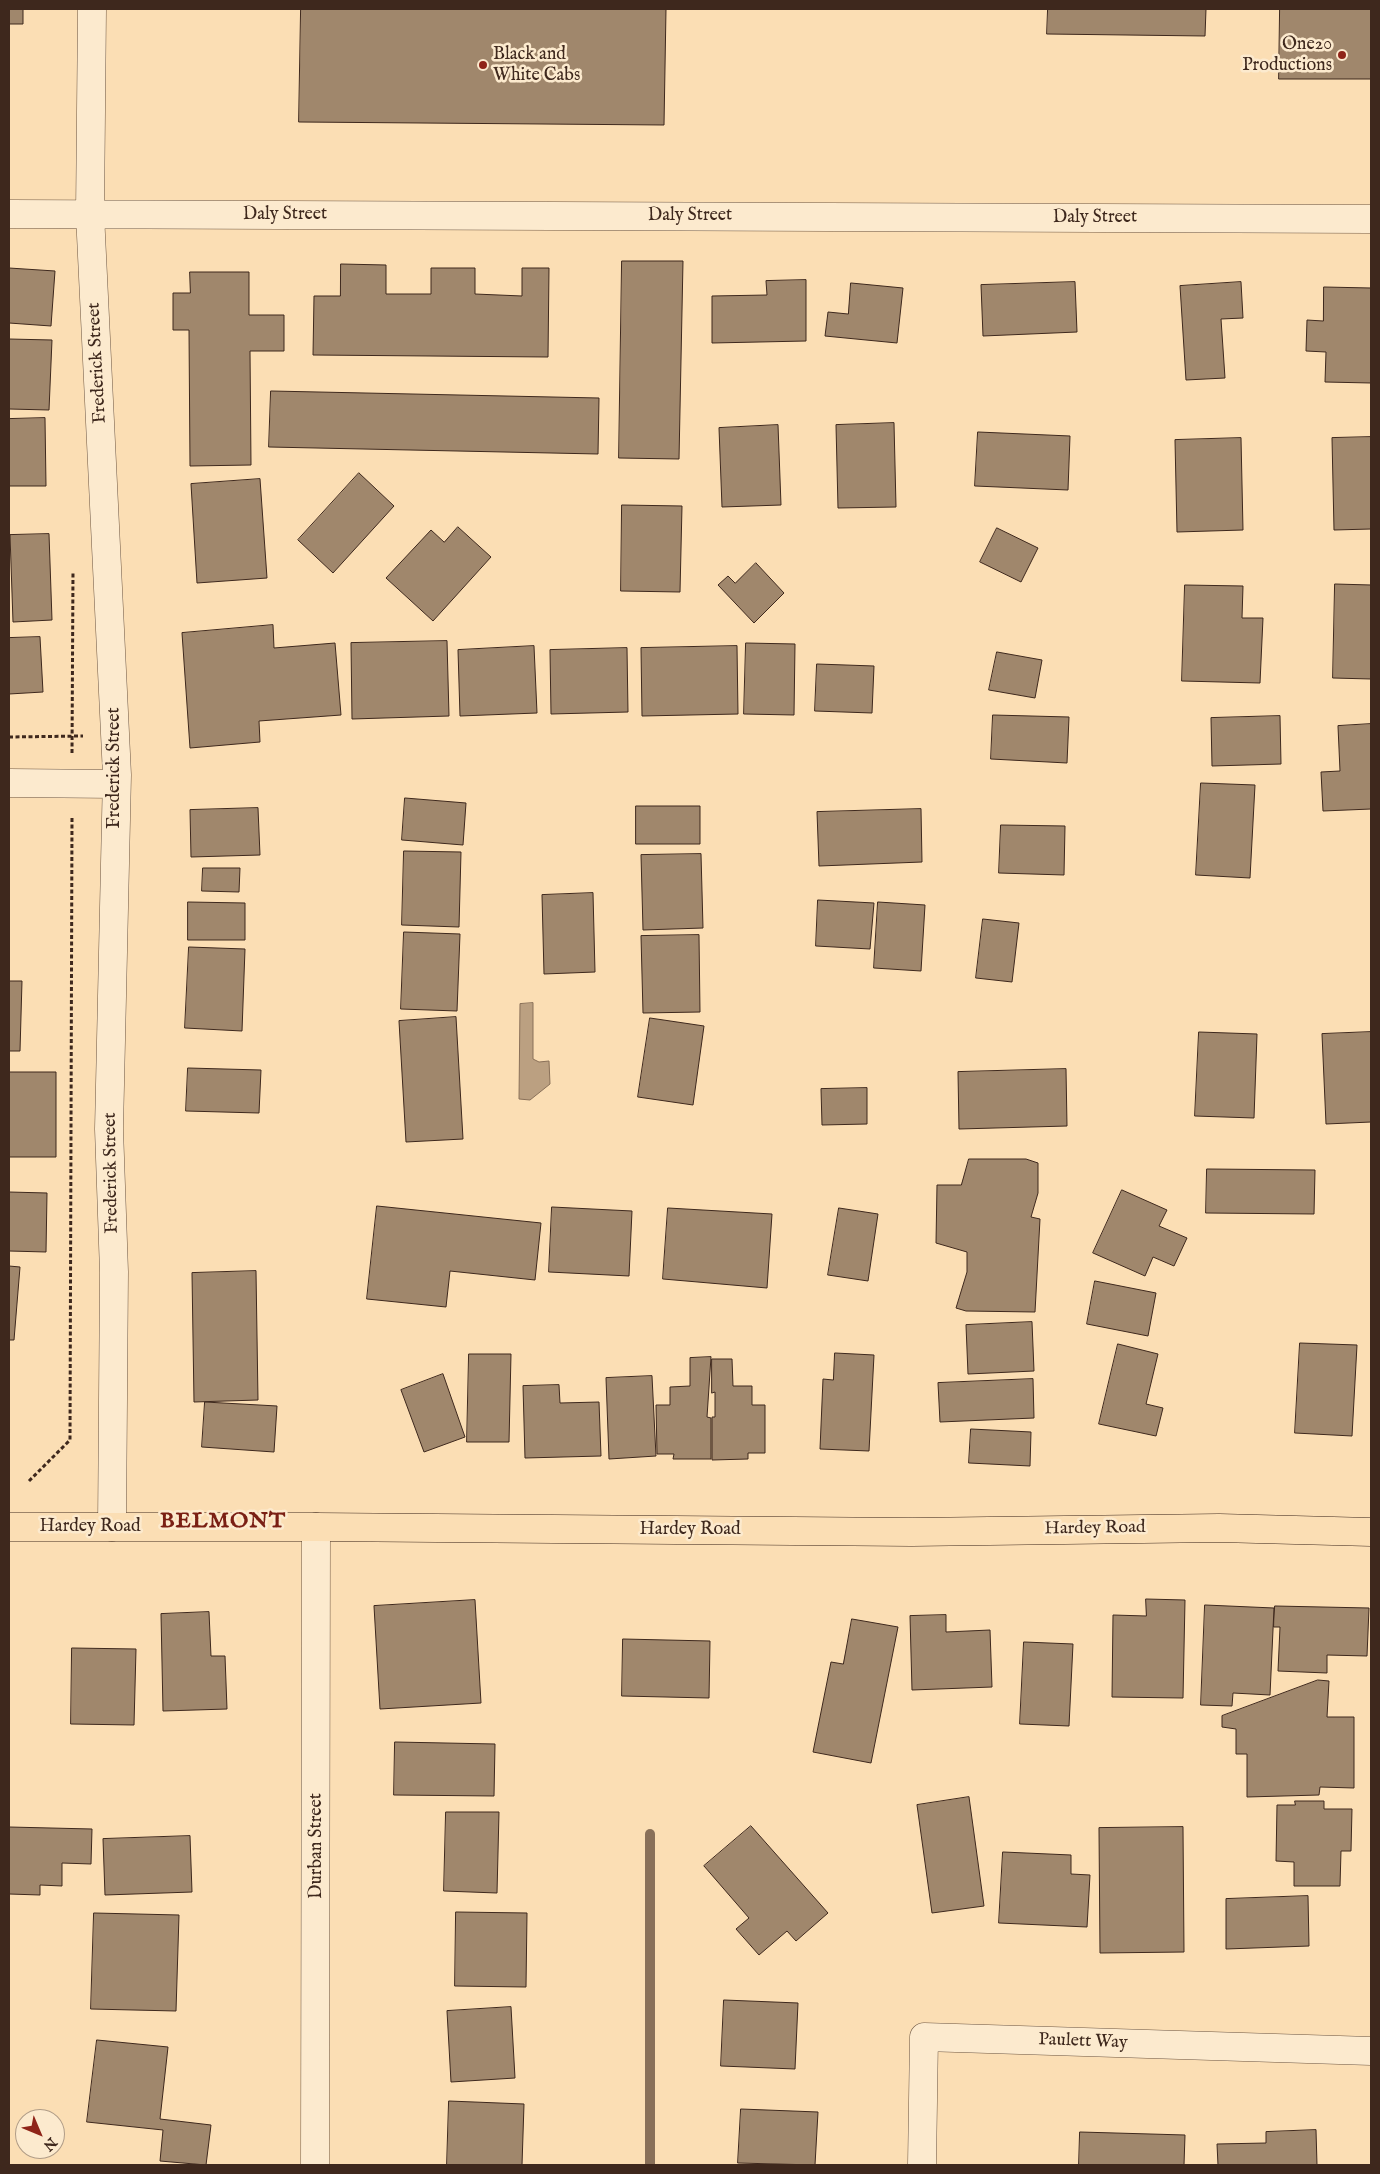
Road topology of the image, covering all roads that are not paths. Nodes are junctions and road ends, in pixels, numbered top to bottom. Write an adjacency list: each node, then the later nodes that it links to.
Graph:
1 (92, 9): 3 (street, Frederick Street)
2 (9, 214): 3 (street, Daly Street)
3 (90, 214): 4 (street, Daly Street); 6 (street, Frederick Street)
4 (1371, 219)
5 (9, 783): 6 (street)
6 (116, 784): 8 (street, Frederick Street)
7 (9, 1527): 8 (main road, Hardey Road)
8 (112, 1527): 9 (main road, Hardey Road)
9 (316, 1527): 10 (main road, Hardey Road); 12 (street, Durban Street)
10 (1371, 1532)
11 (1371, 2051): 13 (street, Paulett Way)
12 (315, 2165)
13 (922, 2165)

